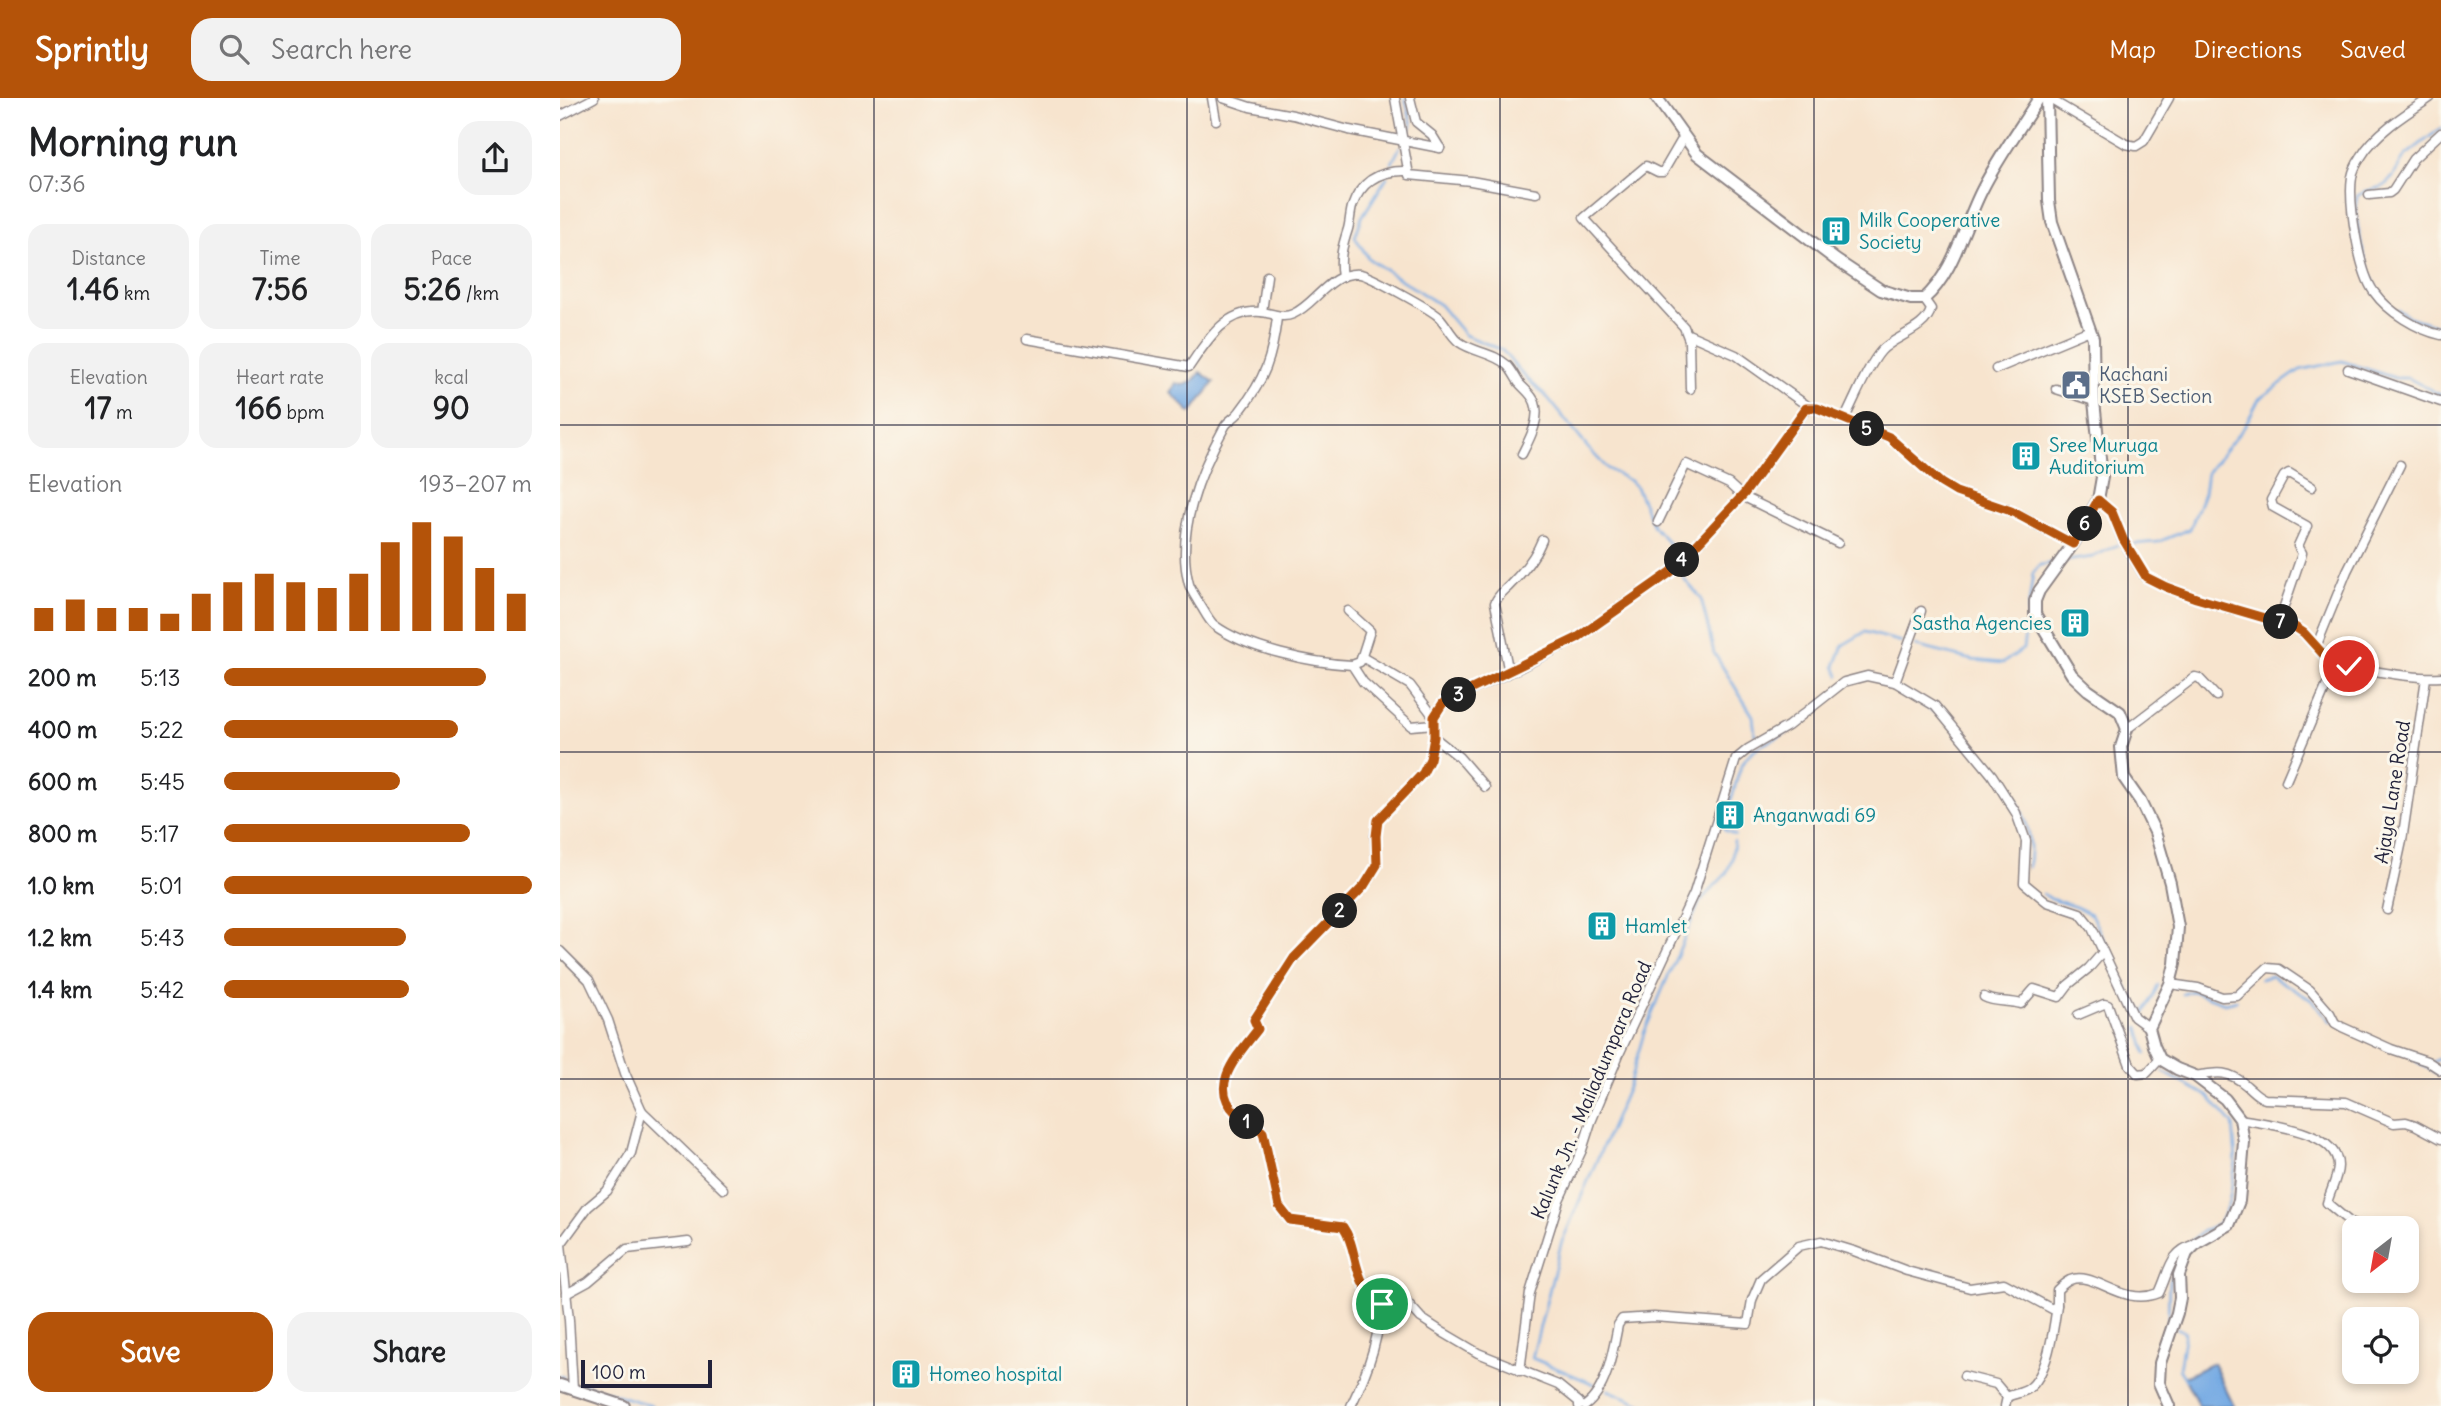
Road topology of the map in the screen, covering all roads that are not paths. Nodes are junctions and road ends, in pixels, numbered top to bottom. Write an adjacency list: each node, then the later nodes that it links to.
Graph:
1 (594, 98): 11 (street)
2 (1212, 98): 12 (street)
3 (1223, 98): 15 (street)
4 (1395, 98): 15 (street)
5 (1410, 98): 15 (street)
6 (1657, 98): 14 (main road)
7 (2039, 98): 21 (main road)
8 (2047, 98): 9 (street); 24 (main road)
9 (2169, 98)
10 (2430, 98): 26 (street)
11 (560, 116)
12 (1216, 120)
13 (2441, 133): 18 (street)
14 (1684, 136): 21 (main road); 25 (street)
15 (1402, 140): 16 (street)
16 (1407, 171): 17 (street); 20 (street)
17 (1536, 193)
18 (2369, 195)
19 (1267, 276): 22 (street)
20 (1342, 277): 23 (street); 36 (street)
21 (1924, 299): 35 (street)
22 (1262, 312): 23 (street); 27 (street)
23 (1275, 315): 51 (street)
24 (2090, 330): 28 (street); 32 (main road)
25 (1688, 334): 30 (street); 34 (street)
26 (2441, 335)
27 (1027, 339)
28 (1996, 369)
29 (2348, 369): 33 (street)
30 (1690, 389)
31 (2056, 389): 32 (street)
32 (2094, 401): 40 (main road)
33 (2441, 402)
34 (1809, 407): 35 (street); 39 (street)
35 (1844, 420): 44 (street)
36 (1522, 454)
37 (2400, 465): 48 (street)
38 (2312, 486): 47 (street)
39 (1742, 496): 41 (street); 43 (street); 52 (street)
40 (2098, 500): 44 (main road); 47 (street)
41 (1658, 522)
42 (1542, 540): 52 (street)
43 (1838, 543)
44 (2073, 544): 58 (main road)
45 (1348, 611): 49 (street)
46 (1921, 611): 55 (street)
47 (2279, 621): 48 (street)
48 (2316, 647): 50 (street)
49 (1362, 657): 51 (street); 57 (street)
50 (2337, 662): 54 (street); 60 (street)
51 (1352, 664): 57 (street)
52 (1509, 673): 57 (street)
53 (2441, 677): 54 (street)
54 (2426, 678): 62 (street, Ajaya Lane Road)
55 (1895, 682): 64 (street); 82 (street, Kalunk Jn. - Mailadumpara Road)
56 (2216, 696): 58 (street)
57 (1434, 721): 59 (street)
58 (2127, 729): 65 (main road)
59 (1434, 737): 61 (street); 79 (street)
60 (2286, 781)
61 (1485, 787)
62 (2387, 910)
63 (560, 951): 72 (street)
64 (2103, 952): 66 (street); 68 (street)
65 (2170, 984): 68 (main road); 70 (street)
66 (1984, 997)
67 (2078, 1016): 69 (street)
68 (2149, 1028): 69 (main road)
69 (2160, 1059): 71 (main road)
70 (2441, 1070)
71 (2195, 1076): 73 (main road); 74 (street)
72 (642, 1111): 75 (street); 80 (street)
73 (2240, 1119): 76 (street); 78 (main road)
74 (2441, 1139)
75 (723, 1189)
76 (2343, 1216)
77 (688, 1242): 80 (street)
78 (2197, 1243): 81 (street); 91 (main road)
79 (1381, 1290): 82 (street); 88 (street)
80 (566, 1294): 85 (street)
81 (2057, 1305): 86 (street); 90 (street)
82 (1520, 1371): 89 (street)
83 (1964, 1376): 86 (street)
84 (560, 1385): 85 (main road)
85 (573, 1389): 87 (main road)
86 (2006, 1401)
87 (624, 1406)
88 (1351, 1406)
89 (1579, 1406)
90 (1585, 1406)
91 (2169, 1406)

